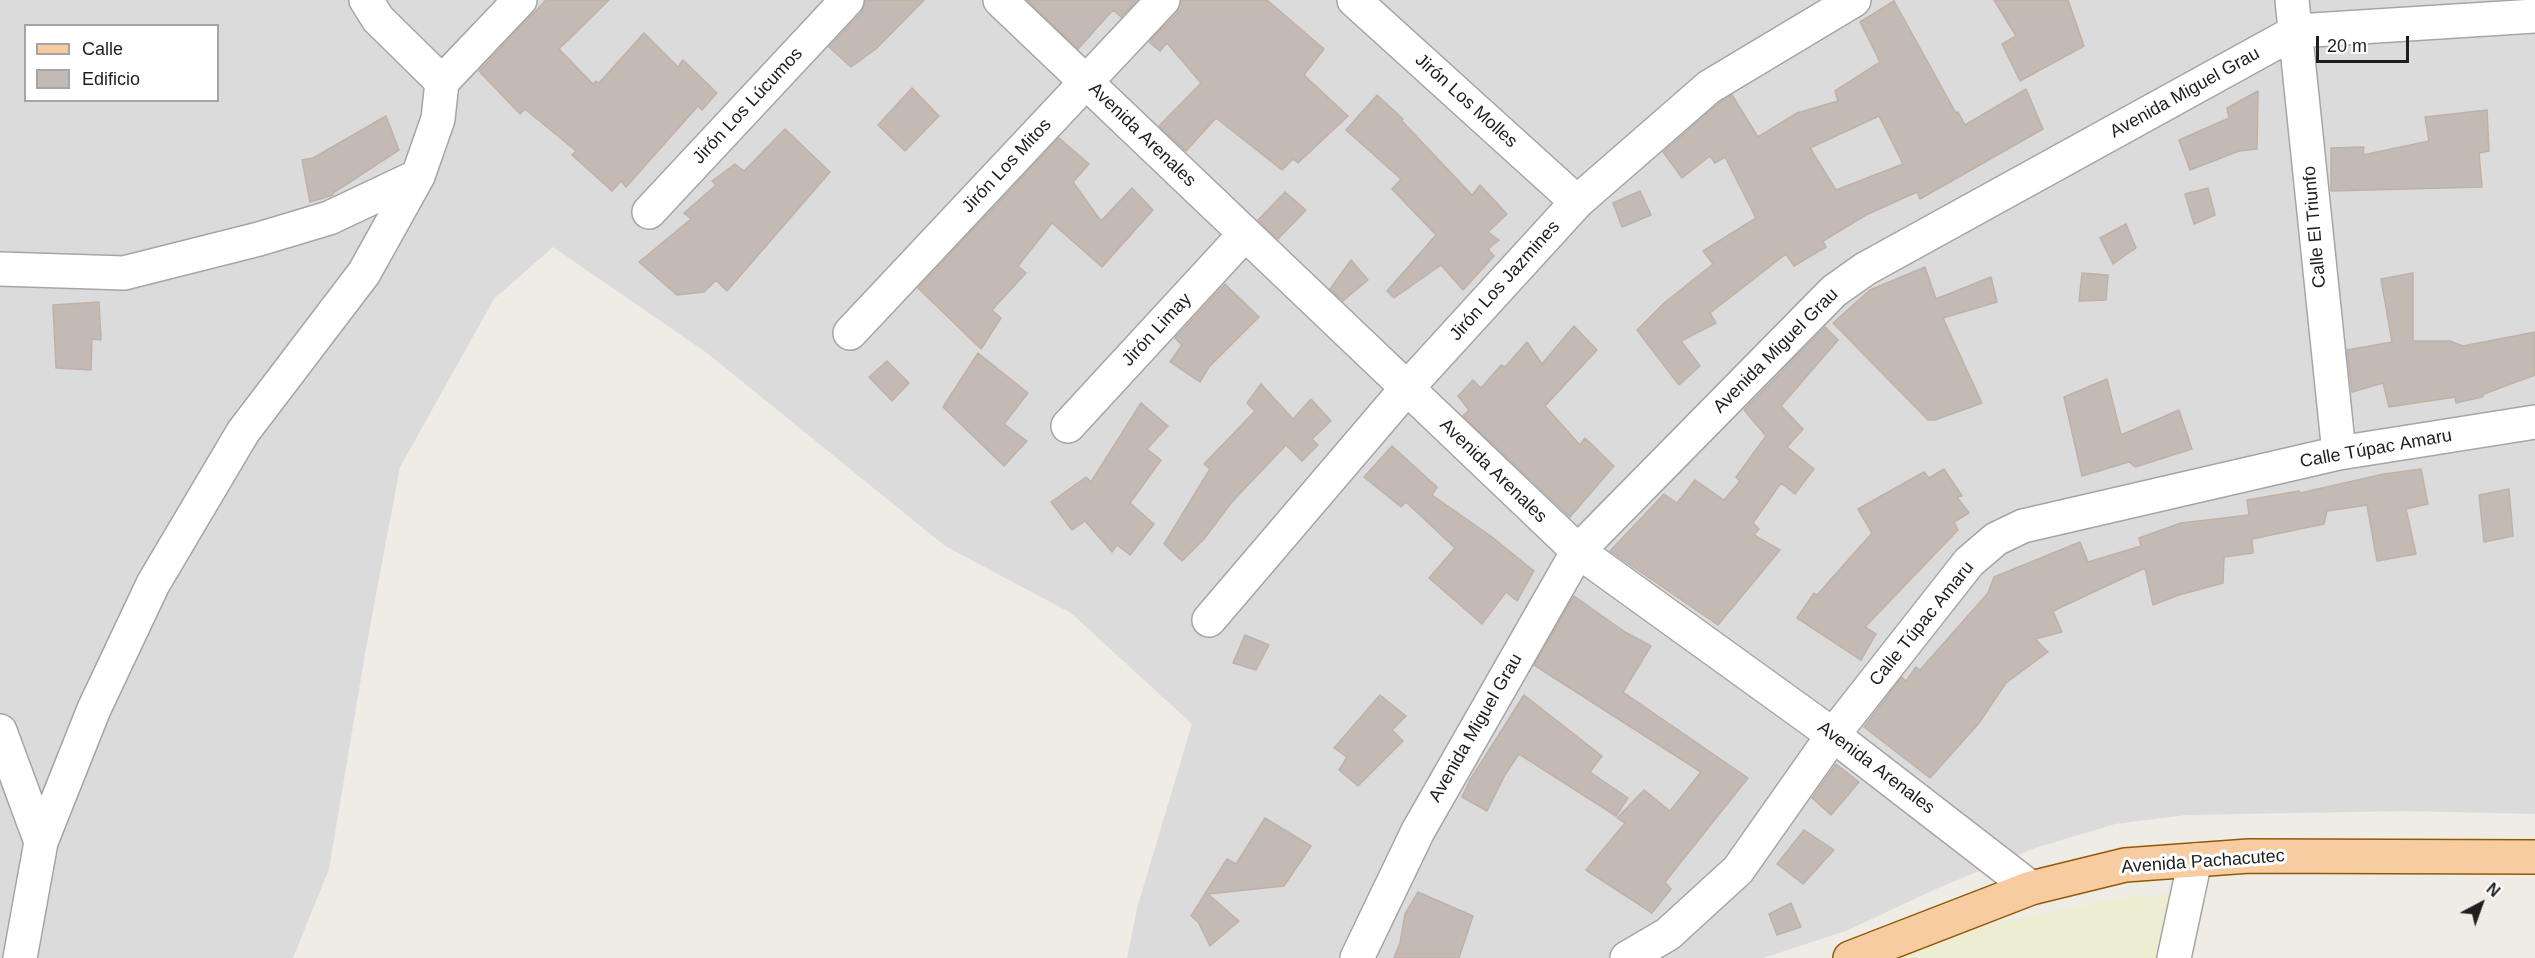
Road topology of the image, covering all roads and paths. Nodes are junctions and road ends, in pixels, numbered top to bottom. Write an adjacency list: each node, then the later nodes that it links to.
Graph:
1 (366, 0): 10 (street)
2 (520, 0): 10 (street)
3 (847, 0): 14 (street, Jirón Los Lúcumos)
4 (1000, 0): 11 (street, Avenida Arenales)
5 (1163, 0): 11 (street, Jirón Los Mitos)
6 (1354, 0): 13 (street, Jirón Los Molles)
7 (1854, 0): 13 (street, Jirón Los Jazmines)
8 (2295, 15): 9 (street, Avenida Miguel Grau); 21 (street, Calle El Triunfo); 22 (street, Avenida Miguel Grau)
9 (2535, 16)
10 (442, 82): 12 (street)
11 (1086, 82): 15 (street, Avenida Arenales); 17 (street, Jirón Los Mitos)
12 (418, 176): 16 (street); 26 (street)
13 (1577, 202): 18 (street, Jirón Los Jazmines)
14 (650, 212)
15 (1245, 234): 18 (street, Avenida Arenales); 20 (street, Jirón Limay)
16 (0, 269)
17 (850, 333)
18 (1407, 388): 22 (street, Avenida Arenales); 23 (street, Jirón Los Jazmines)
19 (2535, 422): 21 (street, Calle Túpac Amaru)
20 (1068, 426)
21 (2339, 453): 25 (street, Calle Túpac Amaru)
22 (1578, 551): 25 (street, Avenida Arenales); 31 (street, Avenida Miguel Grau)
23 (1209, 620)
24 (0, 731): 26 (street)
25 (1833, 735): 29 (street, Avenida Arenales); 32 (street, Calle Túpac Amaru)
26 (41, 842): 30 (street)
27 (2535, 857): 28 (main road, Avenida Pachacutec)
28 (2195, 860): 29 (main road, Avenida Pachacutec); 34 (street)
29 (2031, 888): 33 (main road, Avenida Pachacutec)
30 (20, 958)
31 (1357, 958)
32 (1627, 958)
33 (1850, 958)
34 (2174, 958)

